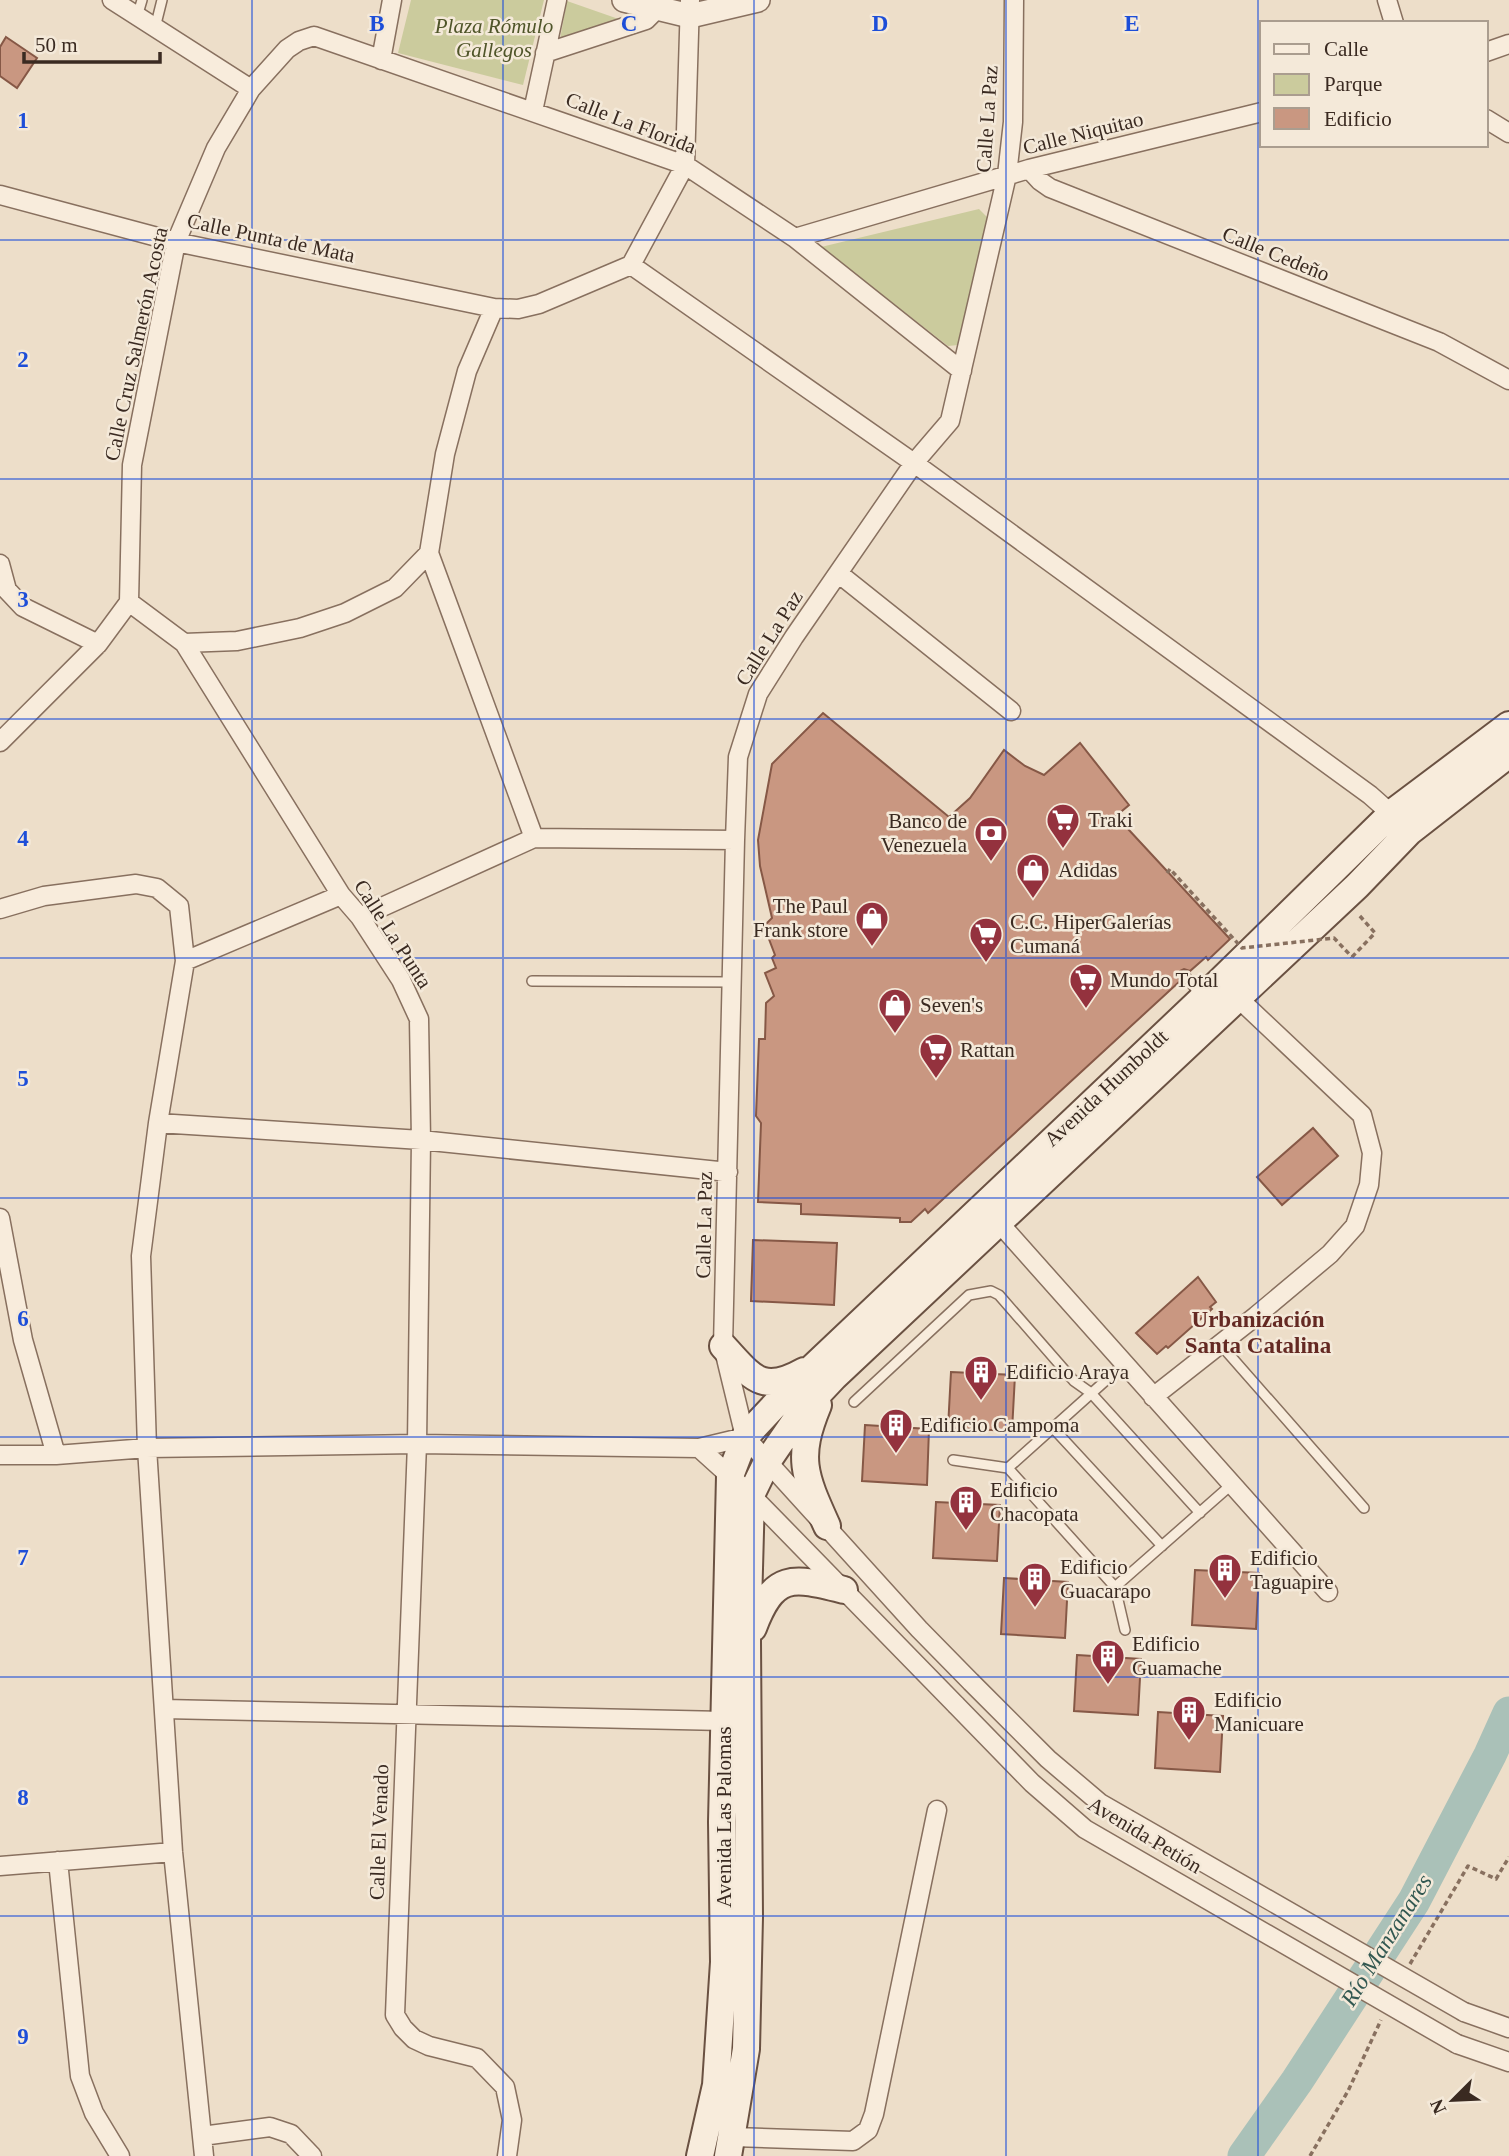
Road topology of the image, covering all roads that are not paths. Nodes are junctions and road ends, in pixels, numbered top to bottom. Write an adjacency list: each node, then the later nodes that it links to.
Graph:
1 (112, 0): 9 (street)
2 (162, 0): 13 (lane)
3 (392, 0): 18 (street)
4 (557, 0): 17 (street)
5 (624, 0): 10 (street)
6 (758, 0): 11 (street)
7 (1014, 0): 26 (street, Calle La Paz)
8 (1387, 0): 12 (street)
9 (140, 8): 13 (street)
10 (658, 8): 11 (street); 17 (street)
11 (690, 8): 24 (street)
12 (1393, 21)
13 (155, 28): 19 (street)
14 (314, 36): 18 (street, Calle La Florida); 19 (street, Calle Cruz Salmerón Acosta)
15 (1509, 44): 16 (street)
16 (1488, 51)
17 (545, 53): 20 (street)
18 (381, 60): 20 (street, Calle La Florida)
19 (251, 89): 29 (street, Calle Cruz Salmerón Acosta)
20 (533, 111): 24 (street, Calle La Florida)
21 (1260, 112): 25 (street, Calle Niquitao)
22 (1488, 120): 23 (street)
23 (1509, 132)
24 (685, 165): 28 (street, Calle La Florida); 30 (street)
25 (1029, 169): 26 (street, Calle Niquitao); 33 (street, Calle Cedeño)
26 (1007, 175): 28 (street, Calle Niquitao); 32 (street, Calle La Paz)
27 (0, 195): 29 (street, Calle Punta de Mata)
28 (794, 238): 32 (street, Calle La Florida)
29 (176, 242): 31 (street, Calle Punta de Mata); 38 (street, Calle Cruz Salmerón Acosta)
30 (631, 265): 31 (street, Calle Punta de Mata); 34 (street)
31 (494, 308): 35 (street)
32 (962, 371): 34 (street, Calle La Paz)
33 (1509, 380)
34 (914, 463): 37 (street, Calle La Paz); 45 (street)
35 (429, 553): 39 (street); 46 (street)
36 (0, 564): 40 (street)
37 (838, 573): 41 (street); 47 (street, Calle La Paz)
38 (129, 602): 39 (street, Calle La Punta); 40 (street)
39 (184, 643): 48 (street, Calle La Punta)
40 (98, 644): 43 (street)
41 (1011, 711)
42 (1509, 725): 45 (main road, Avenida Humboldt)
43 (0, 742)
44 (1509, 754): 45 (main road, Avenida Humboldt)
45 (1401, 822): 55 (main road, Avenida Humboldt); 56 (main road, Avenida Humboldt)
46 (534, 838): 47 (street); 50 (street)
47 (735, 840): 54 (street, Calle La Paz)
48 (341, 895): 50 (street, Calle La Punta); 51 (street)
49 (0, 909): 51 (street)
50 (360, 917): 58 (street, Calle La Punta)
51 (185, 961): 57 (street)
52 (1185, 976): 55 (lane)
53 (532, 981): 54 (lane)
54 (732, 982): 59 (street, Calle La Paz)
55 (1204, 997): 60 (main road, Avenida Humboldt)
56 (1238, 998): 60 (main road, Avenida Humboldt); 62 (street)
57 (158, 1123): 58 (street); 72 (street)
58 (421, 1140): 59 (street); 71 (street, Calle La Punta)
59 (728, 1172): 63 (street, Calle La Paz)
60 (991, 1214): 64 (street); 65 (main road, Avenida Humboldt)
61 (0, 1218): 75 (street)
62 (1220, 1344): 67 (street); 82 (lane)
63 (723, 1346): 65 (main road); 70 (street, Calle La Paz)
64 (1123, 1365): 66 (lane); 67 (street)
65 (821, 1375): 70 (main road, Avenida Humboldt); 77 (main road, Avenida Humboldt); 84 (main road)
66 (1091, 1393): 68 (lane); 69 (lane); 83 (lane)
67 (1153, 1397): 80 (street)
68 (853, 1402)
69 (1053, 1428): 78 (lane); 85 (lane)
70 (745, 1437): 73 (street); 77 (street, Avenida Petión); 79 (main road, Avenida Humboldt)
71 (417, 1444): 72 (street); 73 (street); 92 (street, Calle El Venado)
72 (147, 1448): 75 (street); 91 (street)
73 (699, 1448): 79 (street, Avenida Petión)
74 (0, 1455): 75 (street)
75 (56, 1455)
76 (953, 1460): 78 (lane)
77 (767, 1462): 81 (main road, Avenida Humboldt); 84 (street, Avenida Petión)
78 (1008, 1468): 86 (lane)
79 (730, 1476): 81 (street, Avenida Petión); 93 (main road, Avenida Las Palomas)
80 (1231, 1485): 83 (lane); 88 (street)
81 (751, 1494): 87 (street, Avenida Petión); 90 (main road, Avenida Las Palomas)
82 (1364, 1508)
83 (1200, 1513): 85 (lane)
84 (827, 1526): 98 (street, Avenida Petión, bridge)
85 (1162, 1546): 86 (lane)
86 (1115, 1587): 89 (lane)
87 (844, 1590): 90 (main road); 99 (street, Avenida Petión, bridge)
88 (1328, 1592)
89 (1125, 1630)
90 (747, 1642): 101 (main road, Avenida Las Palomas)
91 (164, 1709): 92 (street); 95 (street)
92 (407, 1713): 93 (street); 105 (street, Calle El Venado)
93 (724, 1721): 106 (main road, Avenida Las Palomas)
94 (937, 1810): 101 (street)
95 (173, 1852): 96 (street); 100 (street)
96 (58, 1861): 97 (street); 102 (street)
97 (0, 1866)
98 (1509, 2028)
99 (1509, 2062)
100 (202, 2137): 103 (street); 104 (street)
101 (730, 2146)
102 (120, 2156)
103 (204, 2156)
104 (312, 2156)
105 (507, 2156)
106 (700, 2156)

